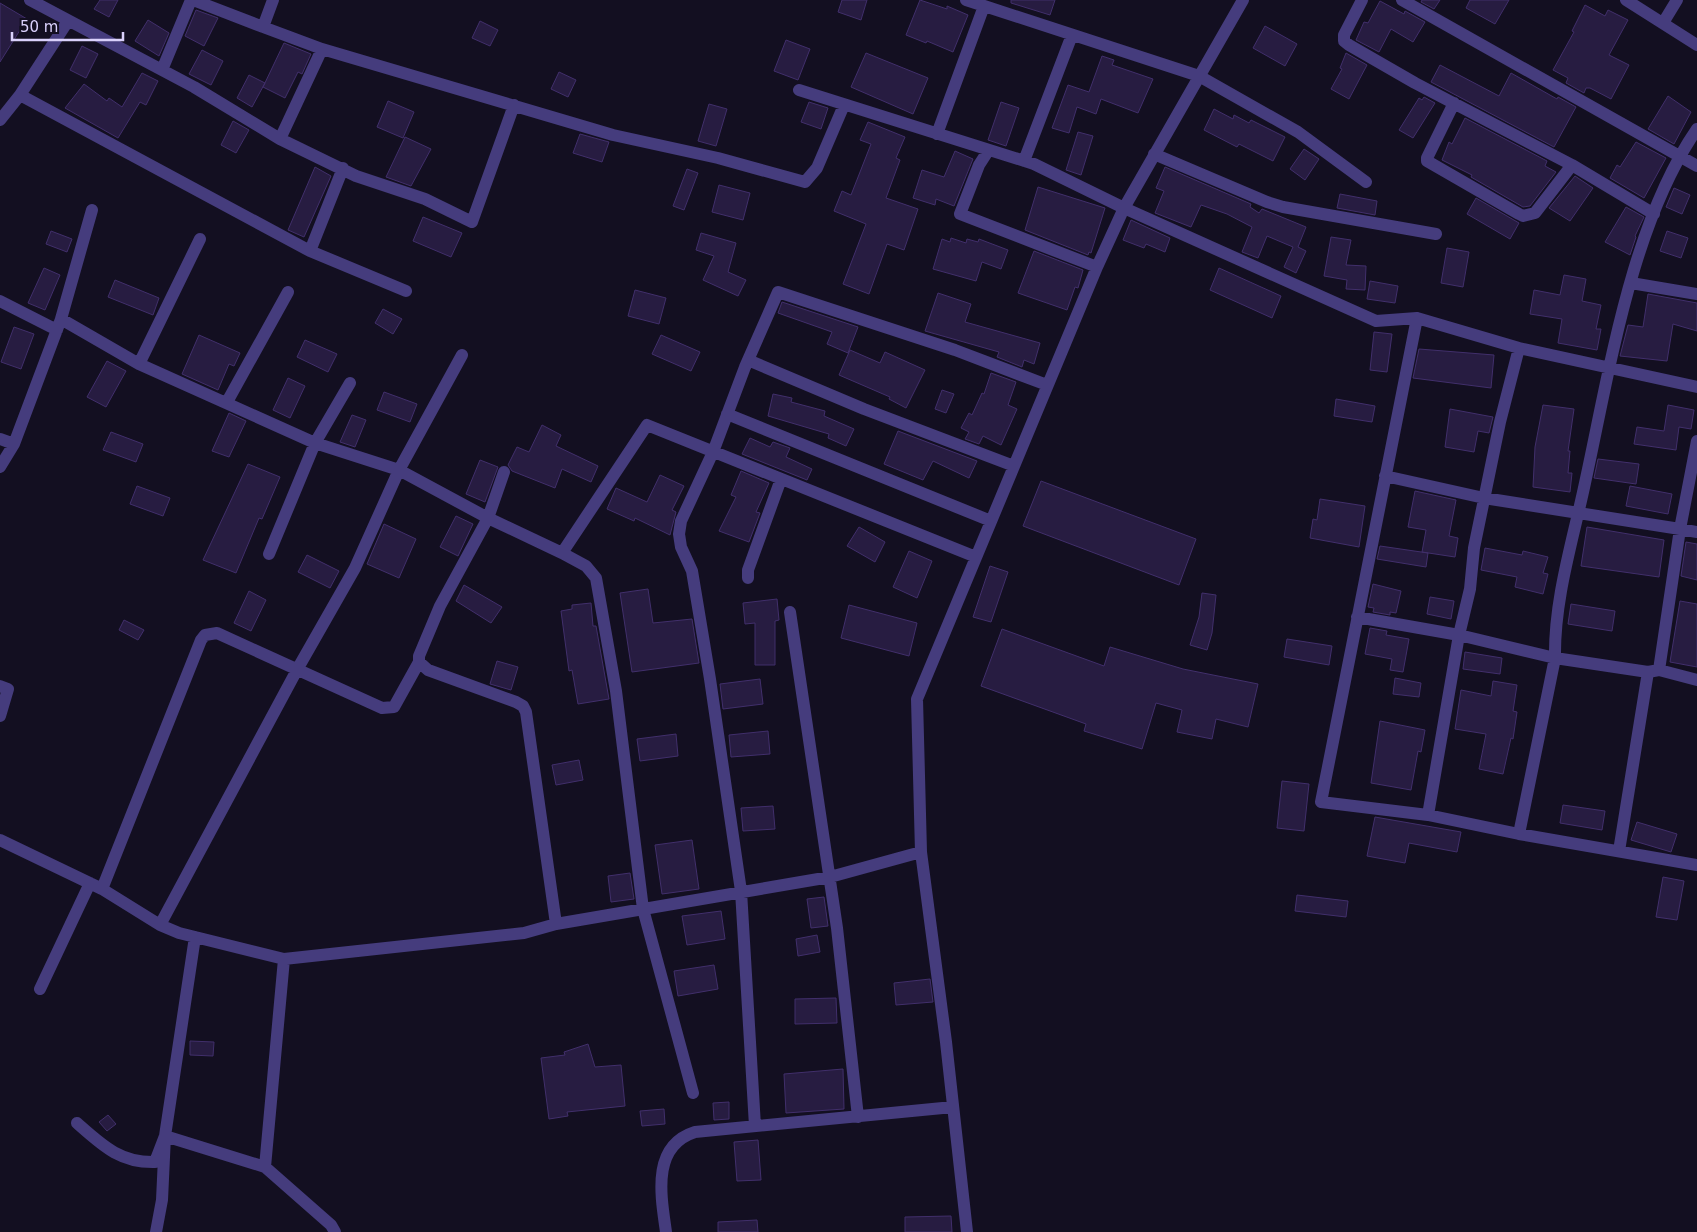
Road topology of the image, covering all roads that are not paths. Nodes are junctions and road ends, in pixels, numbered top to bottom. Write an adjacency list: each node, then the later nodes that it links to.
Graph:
1 (30, 0): 11 (street)
2 (192, 0): 13 (street); 17 (street)
3 (273, 0): 13 (street)
4 (966, 0): 10 (street)
5 (1243, 0): 18 (street)
6 (1362, 0): 21 (street)
7 (1402, 0): 30 (street)
8 (1626, 0): 12 (street)
9 (1677, 0): 12 (street)
10 (984, 6): 14 (street); 26 (street)
11 (68, 21): 17 (street); 20 (street)
12 (1663, 23): 15 (street)
13 (262, 26): 16 (street)
14 (1072, 35): 18 (street); 31 (street)
15 (1697, 45)
16 (322, 49): 23 (street); 27 (street)
17 (162, 70): 27 (street)
18 (1199, 76): 29 (street); 35 (street)
19 (800, 90): 22 (street)
20 (20, 95): 24 (street); 41 (street)
21 (1454, 103): 32 (street); 32 (street)
22 (844, 104): 23 (street); 26 (street)
23 (514, 105): 34 (street)
24 (0, 120)
25 (1697, 129): 30 (street)
26 (937, 134): 28 (street)
27 (280, 139): 34 (street)
28 (988, 151): 31 (street); 42 (street)
29 (1154, 154): 36 (street); 39 (street)
30 (1678, 156): 33 (street); 38 (street)
31 (1024, 162): 36 (street)
32 (1572, 165): 38 (street)
33 (1697, 166)
34 (343, 168): 41 (street)
35 (1366, 182)
36 (1124, 208): 42 (street); 48 (street)
37 (92, 210): 49 (street)
38 (1654, 214): 43 (street)
39 (1436, 234)
40 (200, 239): 53 (street)
41 (310, 251): 44 (street)
42 (1097, 267): 56 (street)
43 (1631, 283): 46 (street); 54 (street)
44 (406, 291)
45 (288, 292): 58 (street)
46 (1697, 294)
47 (0, 301): 49 (street)
48 (1417, 318): 50 (street); 70 (street)
49 (59, 324): 53 (street); 63 (street)
50 (1519, 348): 54 (street); 72 (street)
51 (462, 355): 67 (street)
52 (748, 360): 56 (street); 59 (street); 65 (street)
53 (139, 364): 58 (street)
54 (1610, 369): 57 (street); 73 (street)
55 (350, 383): 62 (street)
56 (1048, 385): 65 (street)
57 (1697, 387)
58 (227, 402): 62 (street)
59 (728, 414): 64 (street); 75 (street)
60 (0, 439): 63 (street)
61 (1697, 441): 69 (street)
62 (315, 442): 67 (street); 79 (street)
63 (14, 444): 66 (street)
64 (713, 452): 71 (street); 78 (street); 100 (street)
65 (1014, 466): 75 (street)
66 (0, 467)
67 (399, 470): 74 (street); 87 (street)
68 (504, 472): 74 (street)
69 (1694, 473): 76 (street)
70 (1386, 476): 72 (street); 83 (street)
71 (781, 479): 80 (street); 81 (street)
72 (1484, 498): 73 (street); 84 (street)
73 (1577, 513): 76 (street); 85 (street)
74 (488, 518): 78 (street); 86 (street)
75 (991, 520): 80 (street)
76 (1680, 529): 77 (street); 88 (street)
77 (1697, 532)
78 (562, 553): 101 (street)
79 (269, 554)
80 (976, 557): 96 (street)
81 (748, 578)
82 (790, 612): 98 (street)
83 (1357, 617): 84 (street); 92 (street)
84 (1459, 635): 85 (street); 92 (street)
85 (1555, 658): 88 (street); 93 (street)
86 (420, 662): 87 (street); 102 (street)
87 (298, 668): 99 (street); 103 (street)
88 (1654, 671): 89 (street); 95 (street)
89 (1697, 680)
90 (0, 686): 91 (street)
91 (0, 716)
92 (1428, 815): 93 (street)
93 (1519, 834): 95 (street)
94 (0, 840): 99 (street)
95 (1619, 851): 97 (street)
96 (921, 852): 98 (street); 108 (street)
97 (1697, 865)
98 (830, 877): 100 (street); 109 (street)
99 (96, 886): 103 (street); 106 (street)
100 (741, 891): 101 (street); 111 (street)
101 (644, 909): 102 (street); 107 (street)
102 (556, 924): 105 (street)
103 (160, 925): 104 (street)
104 (195, 938): 105 (street); 112 (street)
105 (284, 960): 113 (street)
106 (40, 989)
107 (693, 1093)
108 (953, 1107): 109 (street); 117 (street)
109 (858, 1117): 111 (street)
110 (78, 1123): 112 (street)
111 (755, 1126): 116 (street)
112 (165, 1136): 113 (street); 114 (street)
113 (265, 1167): 115 (street)
114 (156, 1232)
115 (335, 1232)
116 (666, 1232)
117 (967, 1232)

